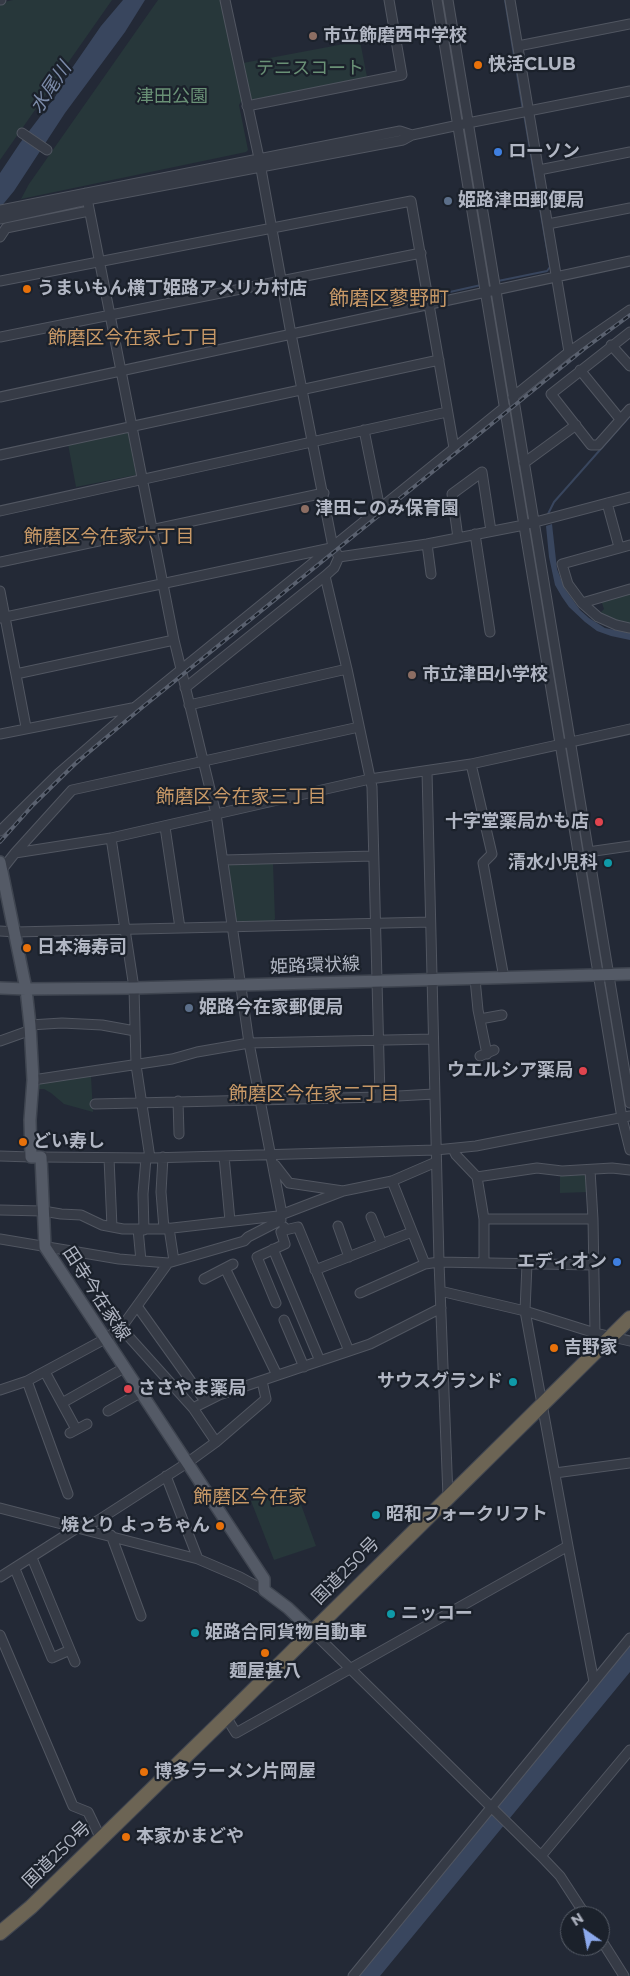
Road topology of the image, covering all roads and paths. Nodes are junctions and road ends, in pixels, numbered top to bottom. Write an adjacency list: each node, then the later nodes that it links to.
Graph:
1 (225, 0): 9 (street)
2 (389, 0): 9 (street)
3 (438, 0): 12 (street)
4 (448, 0): 11 (street)
5 (510, 0): 7 (street)
6 (630, 24): 7 (street)
7 (518, 46): 10 (street)
8 (630, 91): 10 (street)
9 (246, 106): 16 (street)
10 (529, 111): 11 (street); 17 (street)
11 (468, 123): 12 (street); 32 (street)
12 (458, 126): 16 (street); 33 (street)
13 (22, 133): 14 (street)
14 (48, 150)
15 (630, 152): 17 (street)
16 (260, 163): 18 (street); 24 (street)
17 (539, 170): 23 (street)
18 (86, 196): 20 (street); 21 (street); 22 (street)
19 (630, 208): 23 (street)
20 (3, 210)
21 (89, 211): 25 (street); 28 (street)
22 (0, 219)
23 (548, 224): 29 (street)
24 (272, 228): 26 (street); 28 (street); 31 (street)
25 (0, 237)
26 (421, 253): 31 (street); 34 (street)
27 (630, 260): 29 (street)
28 (100, 262): 30 (street); 36 (street)
29 (556, 278): 32 (street); 41 (street)
30 (0, 281)
31 (282, 281): 36 (street); 38 (street)
32 (496, 290): 33 (street); 47 (street)
33 (485, 292): 34 (street); 49 (street)
34 (430, 304): 38 (street); 42 (street)
35 (630, 310): 41 (street)
36 (110, 315): 39 (street); 45 (street)
37 (630, 332): 40 (street)
38 (291, 334): 45 (street); 46 (street)
39 (0, 337)
40 (612, 345): 43 (street); 44 (street)
41 (569, 352): 47 (street)
42 (439, 360): 46 (street); 51 (street)
43 (630, 366)
44 (580, 370): 52 (street); 53 (street)
45 (122, 372): 48 (street); 54 (street)
46 (303, 389): 54 (street); 56 (street)
47 (513, 397): 59 (street)
48 (0, 398)
49 (505, 408): 57 (street); 67 (street)
50 (630, 409): 52 (street)
51 (447, 412): 55 (street); 57 (street)
52 (620, 419): 53 (street)
53 (576, 425): 59 (street)
54 (133, 426): 58 (street); 60 (street)
55 (364, 430): 56 (street); 64 (street)
56 (313, 441): 60 (street); 61 (street)
57 (454, 448): 64 (street)
58 (0, 455)
59 (524, 463): 66 (street)
60 (142, 478): 65 (street); 68 (street)
61 (324, 493): 68 (street); 74 (street)
62 (630, 497): 63 (street)
63 (607, 503): 66 (street); 75 (street)
64 (380, 509): 74 (street)
65 (0, 511)
66 (534, 522): 67 (street); 98 (street)
67 (524, 525): 69 (street); 98 (street)
68 (152, 530): 77 (street); 80 (street)
69 (491, 531): 70 (street); 71 (street)
70 (475, 534): 71 (street); 86 (street)
71 (458, 538): 72 (street)
72 (427, 544): 76 (street); 78 (street)
73 (630, 544): 75 (street)
74 (333, 547): 76 (street); 80 (street); 88 (street)
75 (619, 547): 83 (street)
76 (339, 557): 79 (street)
77 (0, 562)
78 (432, 574)
79 (325, 576): 89 (street); 91 (street)
80 (162, 583): 84 (street); 87 (street)
81 (630, 589): 83 (street)
82 (0, 595): 84 (street)
83 (582, 603): 85 (street)
84 (3, 618): 90 (street)
85 (630, 628)
86 (490, 632)
87 (174, 640): 88 (street); 90 (street)
88 (181, 669): 91 (street); 93 (street)
89 (347, 669): 92 (street); 95 (street)
90 (16, 674): 94 (street)
91 (185, 688): 92 (street)
92 (189, 705): 99 (street)
93 (134, 708): 94 (street); 105 (street)
94 (26, 727): 97 (street)
95 (359, 727): 99 (street); 102 (street)
96 (630, 729): 98 (street)
97 (0, 734)
98 (565, 744): 100 (street); 108 (street); 121 (street)
99 (203, 761): 103 (street); 109 (street)
100 (471, 764): 101 (street); 123 (street)
101 (427, 772): 102 (street); 113 (street)
102 (370, 779): 103 (street); 110 (street)
103 (216, 814): 104 (street); 111 (street)
104 (165, 827): 106 (street); 116 (street)
105 (0, 831)
106 (111, 838): 109 (street); 117 (street)
107 (630, 846): 108 (street)
108 (588, 852): 121 (street)
109 (14, 853): 112 (street)
110 (374, 856): 111 (street); 114 (street)
111 (224, 860): 115 (street)
112 (0, 868): 119 (main road, 田寺今在家線)
113 (430, 922): 114 (street); 124 (street)
114 (375, 923): 115 (street); 125 (street)
115 (233, 927): 116 (street); 126 (street)
116 (180, 928): 117 (street)
117 (126, 930): 119 (street); 128 (street)
118 (0, 931): 119 (street)
119 (15, 932): 129 (main road, 田寺今在家線)
120 (630, 974): 121 (main road, 姫路環状線)
121 (604, 975): 123 (main road, 姫路環状線); 146 (street); 148 (street)
122 (476, 978): 123 (main road, 姫路環状線); 124 (main road, 姫路環状線); 131 (street)
123 (504, 978)
124 (433, 979): 125 (main road, 姫路環状線); 134 (street)
125 (378, 981): 126 (main road, 姫路環状線); 135 (street)
126 (242, 985): 128 (main road, 姫路環状線); 137 (street)
127 (0, 988): 129 (main road, 姫路環状線)
128 (134, 988): 129 (main road, 姫路環状線); 133 (street)
129 (26, 989): 132 (main road, 田寺今在家線)
130 (502, 1015): 131 (street)
131 (480, 1018): 138 (street)
132 (31, 1027): 133 (street); 136 (street); 140 (main road, 田寺今在家線)
133 (135, 1031): 139 (street)
134 (433, 1039): 135 (street); 141 (street)
135 (377, 1040): 137 (street); 142 (street)
136 (0, 1042)
137 (249, 1043): 139 (street); 143 (street)
138 (487, 1053)
139 (136, 1065): 140 (street); 145 (street)
140 (33, 1080): 155 (main road, 田寺今在家線)
141 (434, 1094): 142 (street); 151 (street)
142 (380, 1097): 143 (street)
143 (261, 1099): 144 (street); 159 (street)
144 (178, 1101): 145 (street); 149 (street)
145 (141, 1102): 147 (street); 158 (street)
146 (630, 1103)
147 (95, 1104)
148 (626, 1117): 150 (street); 152 (street)
149 (179, 1134)
150 (453, 1149): 151 (street); 163 (street)
151 (436, 1150): 159 (street); 160 (street)
152 (630, 1150)
153 (0, 1156): 155 (street)
154 (224, 1156): 156 (street); 159 (street); 174 (street)
155 (36, 1157): 157 (street); 169 (main road, 田寺今在家線)
156 (163, 1157): 158 (street); 177 (street)
157 (109, 1158): 158 (street); 176 (street)
158 (148, 1158): 178 (street)
159 (272, 1159): 165 (street); 170 (street)
160 (436, 1162): 164 (street); 188 (street)
161 (590, 1170): 162 (street); 163 (street); 173 (street)
162 (630, 1170)
163 (477, 1177): 172 (street)
164 (392, 1181): 166 (street); 180 (street)
165 (308, 1186): 166 (street); 167 (street)
166 (344, 1191): 167 (street)
167 (313, 1203): 170 (street)
168 (0, 1210): 169 (street)
169 (43, 1211): 176 (street); 183 (main road, 田寺今在家線)
170 (280, 1217): 174 (street); 179 (street); 187 (street)
171 (371, 1218): 182 (street)
172 (484, 1219): 173 (street); 189 (street)
173 (593, 1219): 192 (street)
174 (230, 1221): 177 (street)
175 (338, 1226): 185 (street)
176 (112, 1227): 178 (street)
177 (166, 1229): 178 (street); 187 (street)
178 (141, 1230): 186 (street)
179 (285, 1230): 184 (street); 193 (street)
180 (412, 1232): 182 (street); 190 (street)
181 (0, 1239): 183 (street)
182 (382, 1244): 185 (street)
183 (45, 1247): 186 (street); 206 (main road, 田寺今在家線)
184 (273, 1249): 197 (street); 209 (street)
185 (349, 1256): 193 (street)
186 (142, 1261): 187 (street)
187 (171, 1262): 198 (street)
188 (439, 1262): 189 (street); 190 (street); 195 (street)
189 (484, 1263): 191 (street)
190 (425, 1264): 196 (street)
191 (527, 1264): 192 (street); 200 (street)
192 (594, 1265): 204 (street)
193 (316, 1270): 208 (street)
194 (204, 1279): 213 (street)
195 (440, 1291): 199 (street); 200 (street)
196 (360, 1292)
197 (276, 1303)
198 (137, 1306): 203 (street); 218 (street)
199 (441, 1308): 208 (street); 230 (street)
200 (526, 1311): 204 (street); 220 (street)
201 (630, 1318): 205 (highway, 国道250号)
202 (284, 1320): 210 (street)
203 (121, 1328): 206 (street); 221 (street)
204 (595, 1333): 205 (street)
205 (611, 1336): 207 (street); 220 (highway, 国道250号)
206 (105, 1339): 211 (main road, 田寺今在家線); 212 (street)
207 (630, 1341)
208 (350, 1352): 209 (street)
209 (320, 1361): 210 (street)
210 (304, 1367): 213 (street)
211 (124, 1368): 217 (main road, 田寺今在家線); 219 (street)
212 (45, 1372): 214 (street); 219 (street)
213 (277, 1375): 215 (street)
214 (27, 1381): 216 (street); 229 (street)
215 (262, 1381): 218 (street); 224 (street)
216 (2, 1388)
217 (140, 1393): 222 (street); 226 (main road, 田寺今在家線)
218 (205, 1401): 221 (street)
219 (62, 1403): 223 (street)
220 (542, 1404): 227 (street); 230 (highway, 国道250号)
221 (193, 1408): 224 (street)
222 (108, 1411)
223 (87, 1424)
224 (216, 1442): 226 (street)
225 (630, 1463): 227 (street)
226 (188, 1464): 228 (street); 239 (main road, 田寺今在家線)
227 (555, 1473): 234 (street)
228 (166, 1476): 232 (street); 236 (street)
229 (68, 1494)
230 (448, 1497): 241 (highway, 国道250号)
231 (0, 1508): 232 (street)
232 (77, 1528): 233 (street); 235 (street)
233 (111, 1535): 236 (street); 240 (street)
234 (568, 1546): 246 (street); 247 (street)
235 (32, 1558): 237 (street); 244 (street)
236 (198, 1559): 239 (street)
237 (15, 1569): 238 (street); 244 (street)
238 (0, 1577)
239 (264, 1590): 241 (main road)
240 (141, 1616)
241 (312, 1631): 246 (street); 248 (highway, 国道250号)
242 (0, 1635): 251 (street)
243 (630, 1638): 247 (street)
244 (70, 1650): 245 (street)
245 (75, 1662)
246 (351, 1668): 248 (street); 250 (street)
247 (594, 1682): 250 (street)
248 (226, 1717): 251 (highway, 国道250号)
249 (630, 1750): 252 (street)
250 (490, 1807): 252 (street); 256 (street)
251 (101, 1839): 254 (highway, 国道250号)
252 (541, 1856): 253 (street)
253 (580, 1906)
254 (0, 1933)
255 (610, 1954): 257 (street)
256 (353, 1976)
257 (624, 1976)

